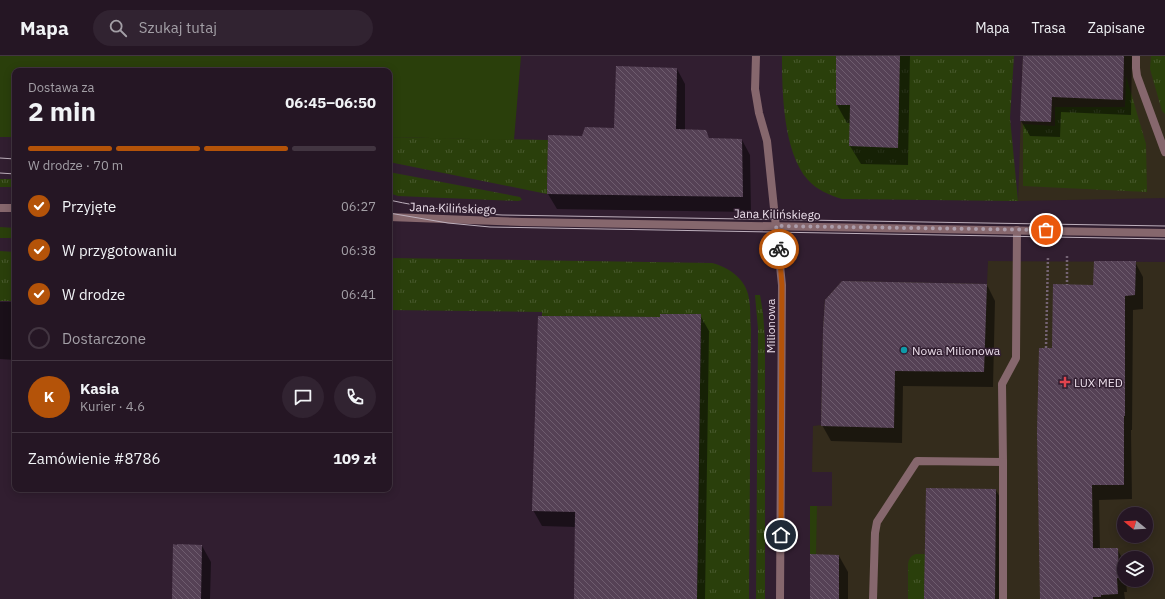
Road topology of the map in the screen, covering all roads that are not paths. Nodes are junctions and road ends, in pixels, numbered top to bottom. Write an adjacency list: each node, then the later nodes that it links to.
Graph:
1 (756, 56): 7 (street, Milionowa)
2 (1136, 56): 3 (street)
3 (1165, 152)
4 (0, 208): 5 (street)
5 (12, 208)
6 (392, 217): 7 (street, Jana Kilińskiego)
7 (776, 226): 8 (street, Jana Kilińskiego); 11 (street, Milionowa)
8 (1017, 230): 9 (street, Jana Kilińskiego); 10 (street)
9 (1165, 233)
10 (1003, 462): 12 (street); 13 (street)
11 (780, 599)
12 (873, 599)
13 (1002, 599)

